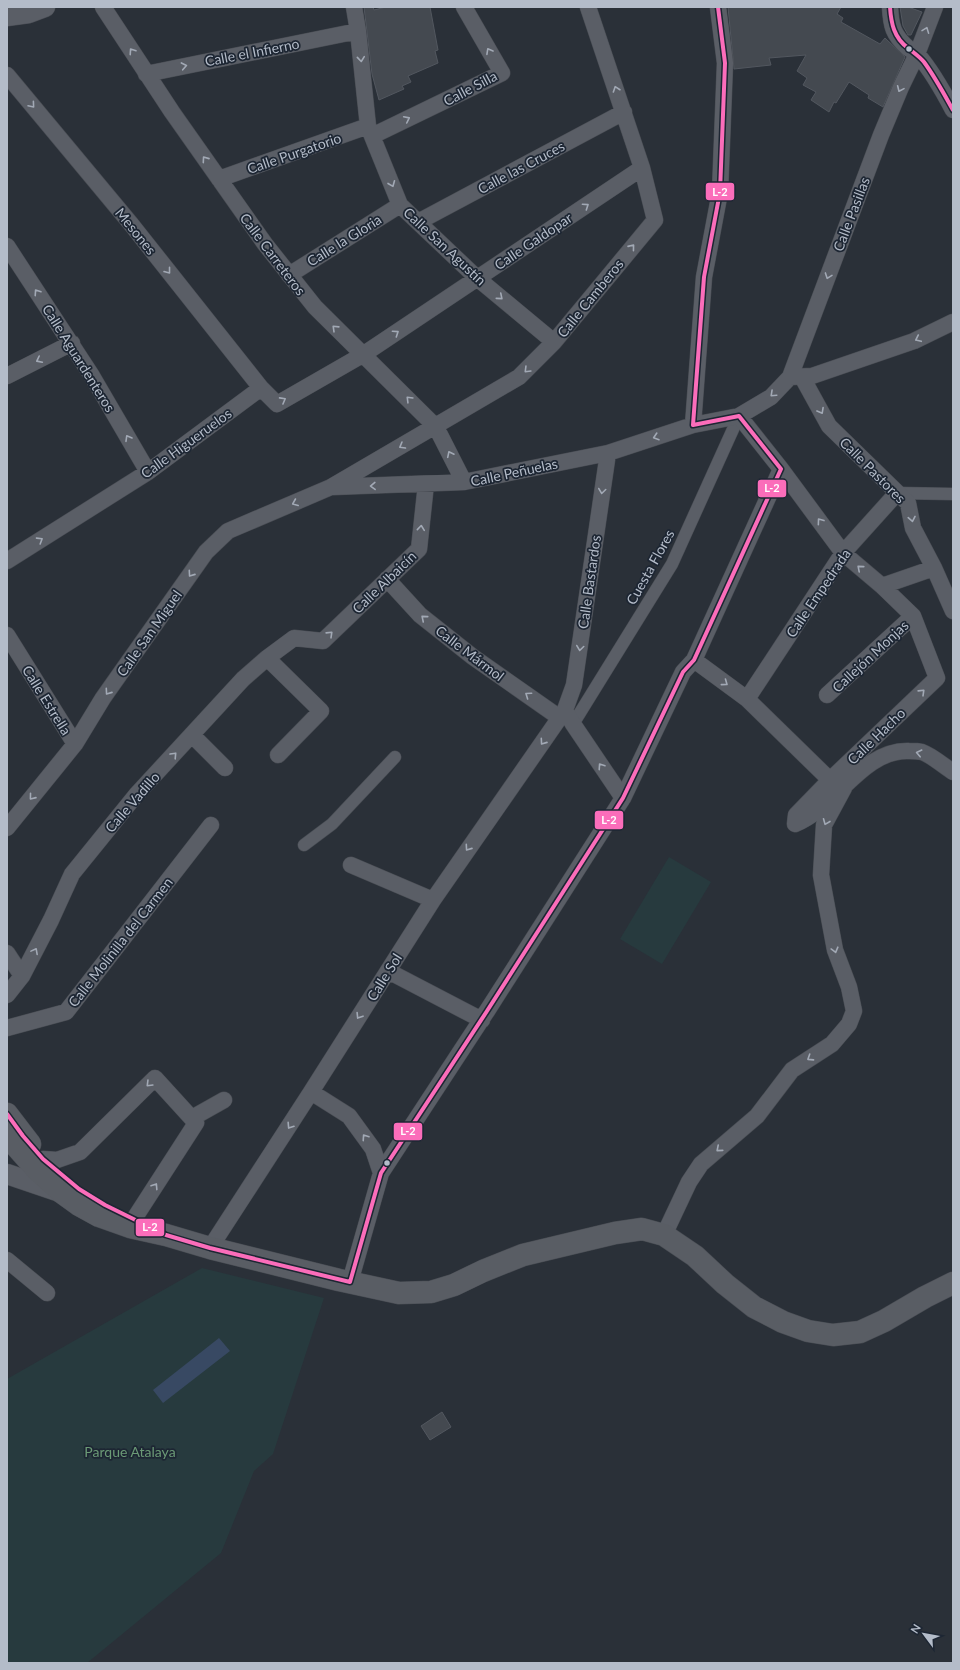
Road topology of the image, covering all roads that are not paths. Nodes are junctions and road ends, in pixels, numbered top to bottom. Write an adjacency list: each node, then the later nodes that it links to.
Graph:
1 (45, 7): 9 (street)
2 (103, 7): 12 (street, Calle Carreteros, one-way to 2)
3 (354, 7): 10 (street, Calle San Agustín)
4 (464, 7): 16 (street, Calle Silla, one-way to 4)
5 (588, 7): 15 (street, Calle Camberos, one-way to 5)
6 (718, 7): 32 (street)
7 (890, 7): 11 (street)
8 (935, 7): 11 (street, Calle Pasillas, one-way to 8)
9 (7, 16)
10 (358, 31): 12 (street, Calle el Infierno, one-way to 10); 16 (street, Calle San Agustín, one-way to 16)
11 (917, 54): 14 (street); 29 (street, Calle Pasillas, one-way to 29)
12 (146, 74): 18 (street, Calle Carreteros, one-way to 12)
13 (7, 75): 30 (street, Mesones, one-way to 30)
14 (953, 110)
15 (624, 112): 17 (street, Calle Camberos); 20 (street, Calle las Cruces)
16 (370, 131): 18 (street, Calle Purgatorio); 19 (street, Calle San Agustín, one-way to 19)
17 (642, 168): 23 (street, Calle Galdopar, one-way to 17); 25 (street, Calle Camberos, one-way to 17)
18 (219, 179): 22 (street, Calle Carreteros)
19 (400, 205): 20 (street, Calle San Agustín); 22 (street, Calle la Gloria)
20 (418, 222): 23 (street, Calle San Agustín)
21 (7, 246): 26 (street, Calle Aguardenteros, one-way to 21)
22 (289, 274): 27 (street, Calle Carreteros, one-way to 22)
23 (477, 278): 25 (street, Calle San Agustín, one-way to 25); 27 (street, Calle Galdopar, one-way to 23)
24 (953, 322): 29 (street, one-way to 29)
25 (554, 342): 33 (street, Calle Camberos, one-way to 33)
26 (72, 343): 28 (street, one-way to 28); 36 (street, Calle Aguardenteros, one-way to 26)
27 (364, 354): 30 (street, one-way to 27); 33 (street, Calle Carreteros, one-way to 27)
28 (7, 376)
29 (796, 377): 31 (street, one-way to 31); 40 (street, Calle Pastores, one-way to 40)
30 (261, 388): 36 (street, Calle Higueruelos)
31 (740, 416): 32 (street, Calle Peñuelas); 35 (street, Calle Hacho); 55 (street, Cuesta Flores)
32 (693, 425): 34 (street, Calle Peñuelas, one-way to 34)
33 (436, 426): 37 (street, Calle Carreteros, one-way to 33); 39 (street, Calle Camberos, one-way to 39)
34 (608, 453): 37 (street, Calle Peñuelas); 55 (street, Calle Bastardos, one-way to 55)
35 (781, 469): 42 (street, Calle Hacho, one-way to 35); 52 (street)
36 (148, 472): 43 (street, Calle Higueruelos, one-way to 36)
37 (464, 482): 38 (street, Calle Peñuelas)
38 (426, 484): 39 (street, Calle Peñuelas, one-way to 39); 45 (street, Calle Albaicín, one-way to 38)
39 (331, 487): 57 (street, Calle San Miguel, one-way to 57)
40 (897, 493): 41 (street); 42 (street, Calle Empedrada); 44 (street, Calle Pastores, one-way to 44)
41 (953, 494)
42 (843, 553): 46 (street, Calle Hacho, one-way to 42); 54 (street, Calle Empedrada)
43 (7, 561)
44 (934, 568): 46 (street); 47 (street, Calle Pastores)
45 (387, 579): 50 (street, Calle Albaicín, one-way to 45); 55 (street, Calle Mármol, one-way to 45)
46 (882, 586): 48 (street, Calle Hacho)
47 (953, 611)
48 (913, 616): 53 (street, Callejón Monjas); 62 (street, Calle Hacho, one-way to 48)
49 (7, 634): 57 (street, Calle Estrella)
50 (294, 638): 51 (street, Calle Vadillo)
51 (267, 658): 56 (street, Calle Vadillo); 58 (street)
52 (694, 660): 54 (street, one-way to 54); 64 (street)
53 (827, 695)
54 (748, 699): 62 (street)
55 (566, 717): 64 (street, one-way to 55); 69 (street, Calle Sol, one-way to 69)
56 (192, 735): 60 (street); 72 (street, Calle Vadillo, one-way to 56)
57 (75, 744): 66 (street, Calle San Miguel, one-way to 66)
58 (278, 755)
59 (395, 756): 67 (street)
60 (225, 768)
61 (953, 772): 63 (street, one-way to 63)
62 (830, 780): 63 (street)
63 (844, 788): 87 (street, one-way to 87)
64 (623, 798): 74 (street)
65 (211, 825): 75 (street, Calle Molinilla del Carmen)
66 (7, 828)
67 (304, 845)
68 (351, 865): 69 (street)
69 (432, 900): 71 (street, Calle Sol)
70 (7, 953): 72 (street)
71 (388, 971): 74 (street); 76 (street, Calle Sol, one-way to 76)
72 (22, 976): 73 (street, Calle Vadillo)
73 (7, 996)
74 (482, 1020): 82 (street)
75 (7, 1028)
76 (312, 1092): 82 (street, one-way to 76); 88 (street, Calle Sol, one-way to 88)
77 (224, 1100): 79 (street)
78 (7, 1114): 81 (main road)
79 (192, 1118): 81 (street, one-way to 81); 85 (street, one-way to 79)
80 (7, 1135): 81 (street); 84 (main road)
81 (40, 1157): 85 (main road)
82 (380, 1172): 90 (street)
83 (7, 1174): 84 (street)
84 (61, 1192): 86 (main road)
85 (134, 1218): 86 (main road)
86 (166, 1235): 88 (main road)
87 (664, 1235): 90 (main road); 91 (main road)
88 (210, 1248): 90 (main road)
89 (7, 1260): 92 (street)
90 (350, 1282)
91 (953, 1283)
92 (47, 1293)

